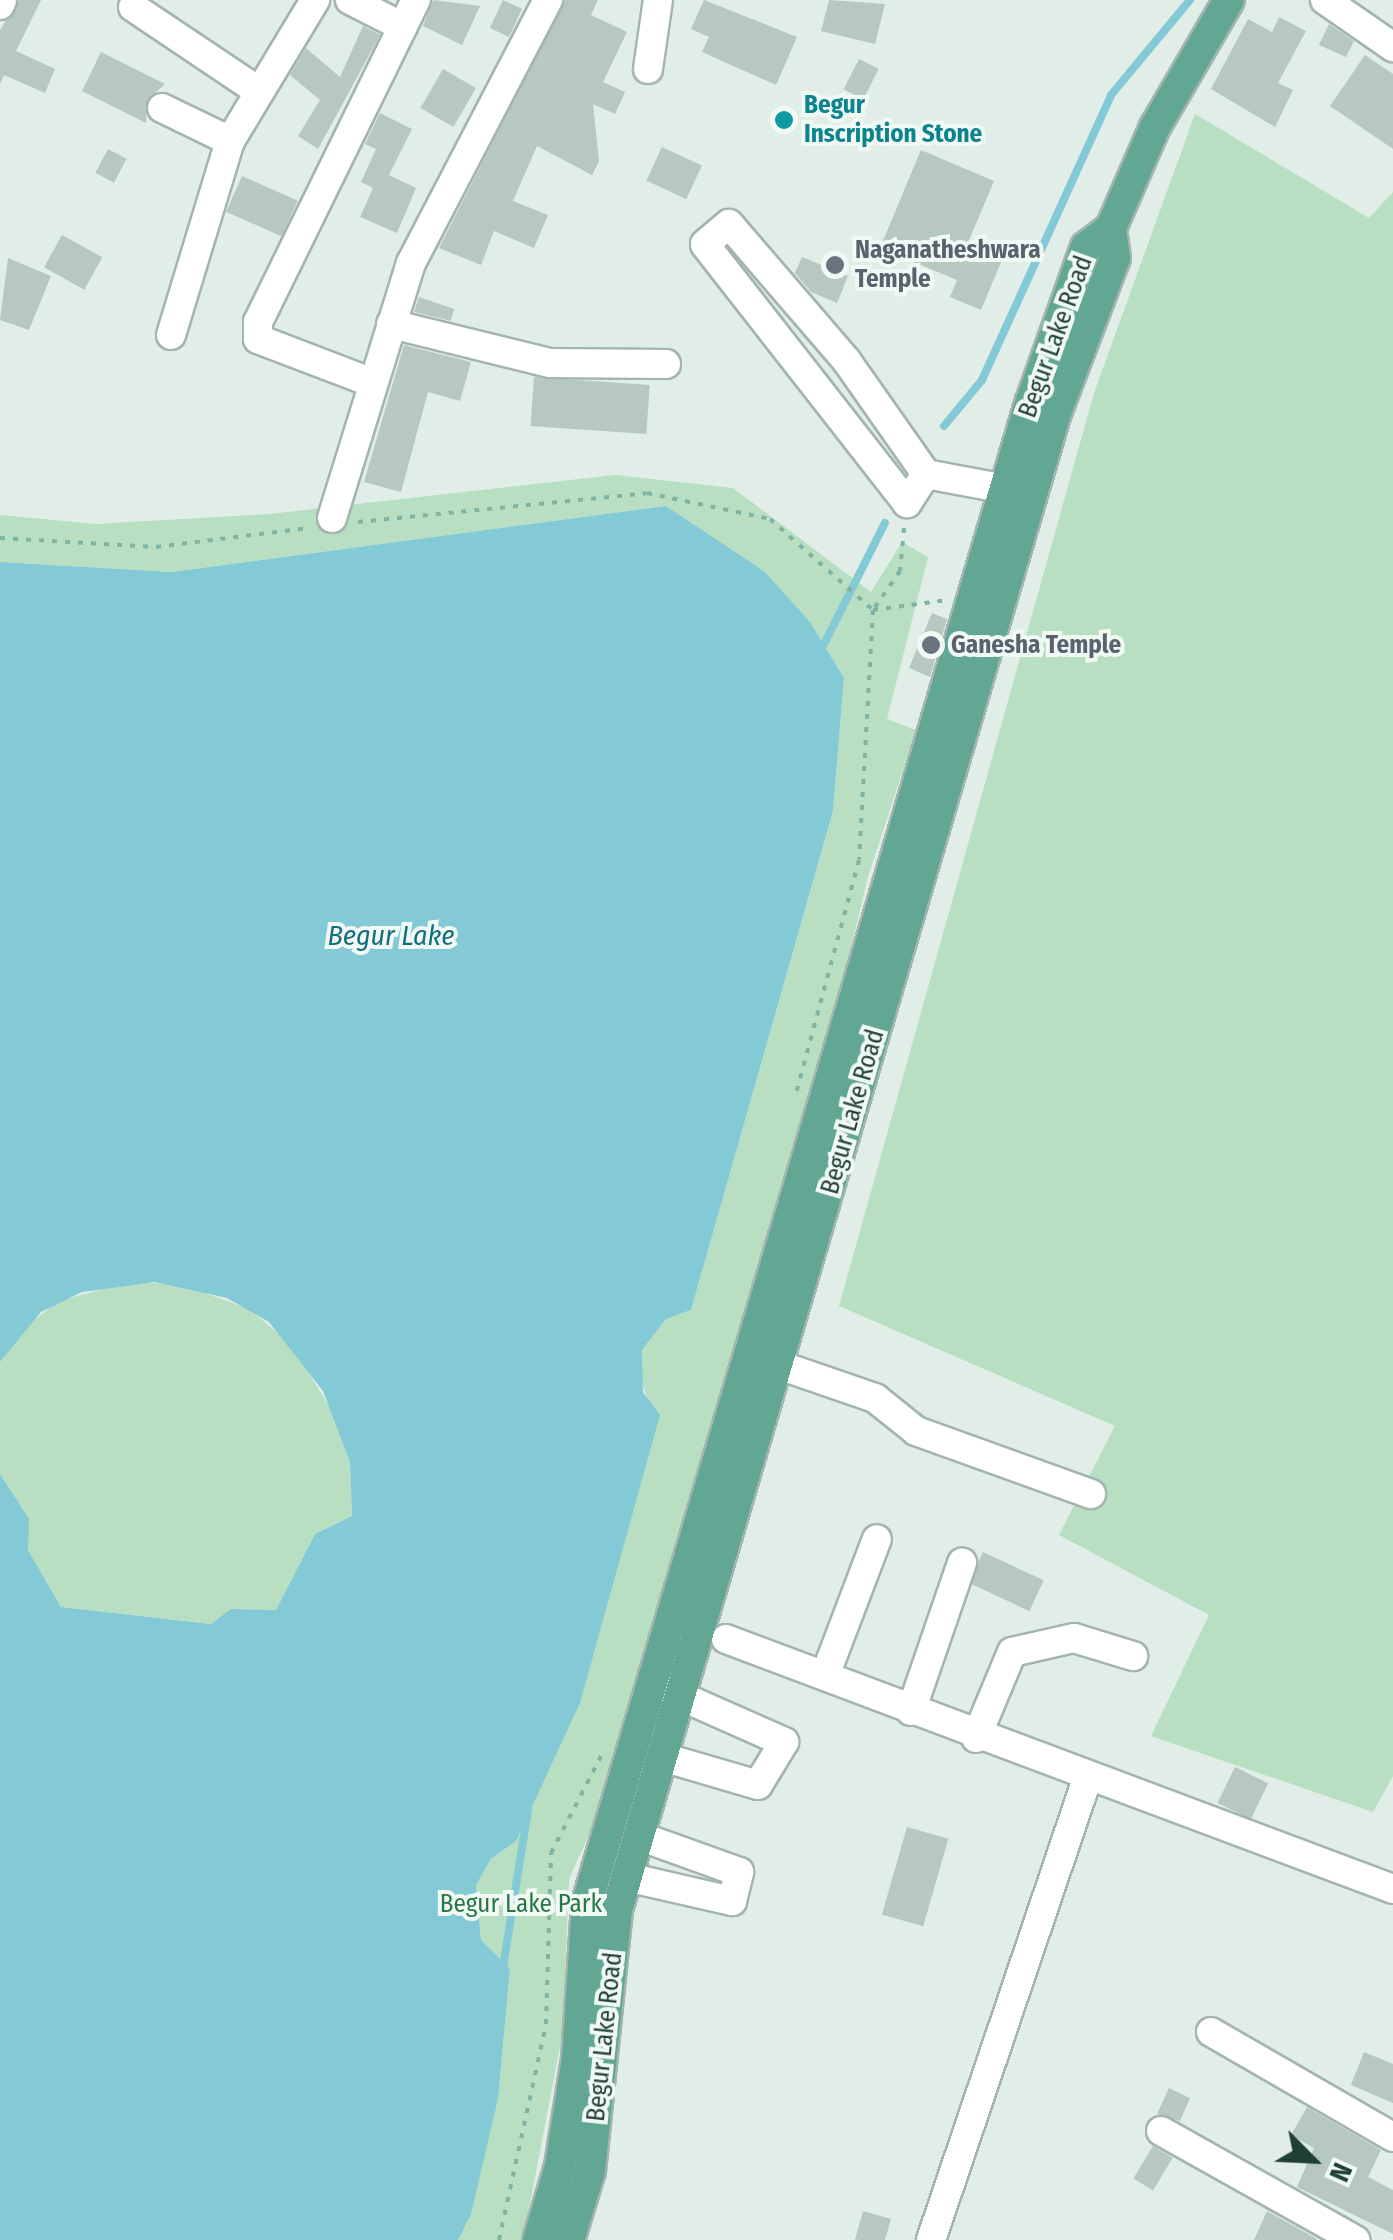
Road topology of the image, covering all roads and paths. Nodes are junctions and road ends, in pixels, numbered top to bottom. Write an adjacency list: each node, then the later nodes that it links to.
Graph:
1 (314, 0): 12 (street)
2 (350, 0): 9 (street)
3 (416, 0): 9 (street)
4 (548, 0): 16 (street)
5 (658, 0): 11 (street)
6 (1229, 0): 15 (main road)
7 (1325, 0): 10 (street)
8 (133, 6): 12 (street)
9 (403, 27): 19 (street)
10 (1393, 47)
11 (648, 68)
12 (255, 90): 14 (street)
13 (162, 108): 14 (street)
14 (230, 140): 17 (street)
15 (1112, 228): 21 (main road, Begur Lake Road); 25 (main road, Begur Lake Road)
16 (392, 324): 18 (street); 19 (street)
17 (171, 336)
18 (666, 364)
19 (373, 383): 23 (street)
20 (926, 474): 21 (street); 22 (street); 22 (street)
21 (1006, 489): 25 (main road, Begur Lake Road)
22 (907, 503): 27 (path)
23 (335, 522): 24 (path); 27 (path)
24 (0, 538)
25 (1001, 562): 26 (main road, Begur Lake Road); 28 (main road, Begur Lake Road)
26 (976, 596): 27 (path); 28 (main road, Begur Lake Road)
27 (873, 610): 29 (path)
28 (881, 967): 30 (main road, Begur Lake Road); 37 (main road, Begur Lake Road)
29 (794, 1102)
30 (778, 1365): 31 (street); 37 (main road, Begur Lake Road)
31 (1091, 1494)
32 (877, 1539): 36 (street)
33 (962, 1563): 38 (street)
34 (726, 1639): 36 (street)
35 (1133, 1656): 39 (street)
36 (826, 1673): 38 (street)
37 (668, 1690): 40 (main road, Begur Lake Road); 40 (street); 48 (main road, Begur Lake Road)
38 (911, 1710): 39 (street)
39 (976, 1738): 41 (street)
40 (662, 1756): 42 (main road, Begur Lake Road)
41 (1087, 1778): 44 (street); 50 (street)
42 (639, 1836): 43 (main road, Begur Lake Road); 43 (street)
43 (627, 1877): 49 (main road, Begur Lake Road)
44 (1393, 1889)
45 (1211, 2032): 47 (street)
46 (1161, 2131): 51 (street)
47 (1393, 2137)
48 (538, 2240)
49 (570, 2240)
50 (931, 2240)
51 (1355, 2240)

